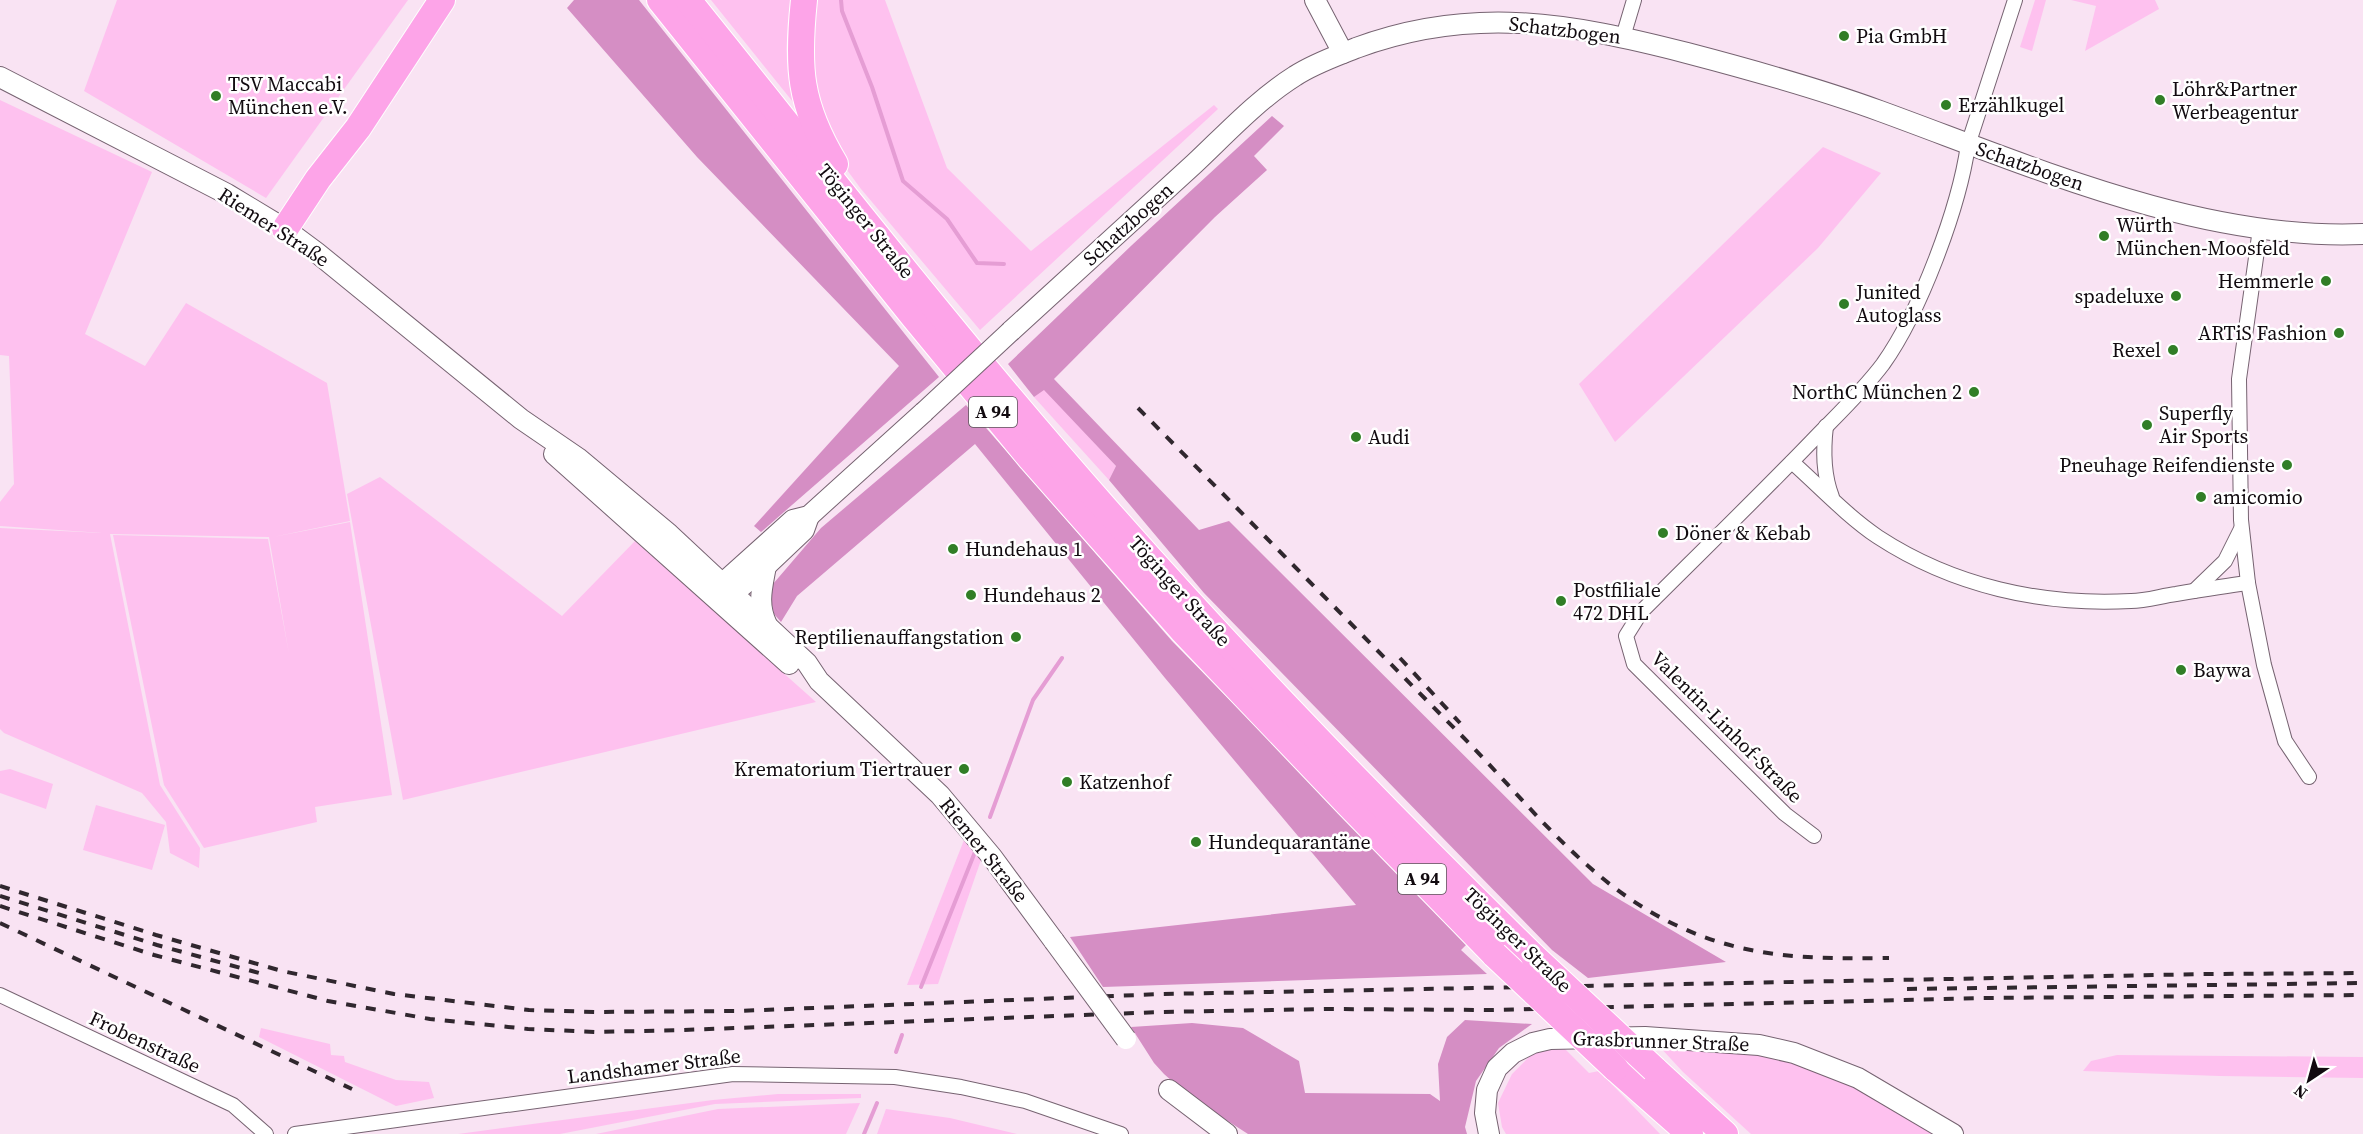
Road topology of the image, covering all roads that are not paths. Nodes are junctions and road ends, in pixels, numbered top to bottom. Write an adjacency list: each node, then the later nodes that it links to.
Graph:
1 (442, 0): 13 (highway)
2 (660, 0): 31 (highway, Töginger Straße / A 94, bridge)
3 (688, 0): 15 (highway, Töginger Straße / A 94)
4 (804, 0): 15 (highway)
5 (1315, 0): 9 (main road)
6 (1634, 0): 8 (street)
7 (2015, 0): 11 (street, Valentin-Linhof-Straße)
8 (1623, 37): 9 (main road, Schatzbogen); 11 (main road, Schatzbogen)
9 (1343, 53): 19 (main road, Schatzbogen, bridge)
10 (0, 77): 13 (main road, Riemer Straße)
11 (1968, 145): 12 (main road, Schatzbogen); 16 (street, Valentin-Linhof-Straße)
12 (2260, 229): 14 (main road, Schatzbogen); 20 (street)
13 (291, 234): 24 (main road, Riemer Straße)
14 (2363, 234)
15 (886, 246): 40 (highway, Töginger Straße / A 94, bridge)
16 (1826, 426): 17 (street, Valentin-Linhof-Straße); 18 (street)
17 (1792, 462): 18 (street); 28 (street, Valentin-Linhof-Straße)
18 (1833, 499): 23 (street)
19 (809, 516): 21 (main road, Schatzbogen); 24 (main road, Schatzbogen)
20 (2242, 527): 22 (street); 23 (street)
21 (766, 566): 24 (main road, Schatzbogen); 25 (main road)
22 (2248, 583): 23 (street); 27 (street)
23 (2194, 591)
24 (722, 594): 25 (main road, Riemer Straße); 26 (main road, Riemer Straße)
25 (767, 625): 26 (main road, Riemer Straße)
26 (819, 681): 30 (main road, Riemer Straße, bridge)
27 (2309, 777)
28 (1814, 836)
29 (0, 995): 32 (street, Frobenstraße)
30 (1126, 1039)
31 (1615, 1068): 38 (highway); 39 (highway, Töginger Straße / A 94)
32 (266, 1134)
33 (295, 1134): 34 (street, Landshamer Straße)
34 (1121, 1134)
35 (1208, 1134): 36 (main road)
36 (1227, 1134)
37 (1489, 1134): 41 (main road, Grasbrunner Straße)
38 (1668, 1134)
39 (1690, 1134)
40 (1725, 1134)
41 (1953, 1134)

